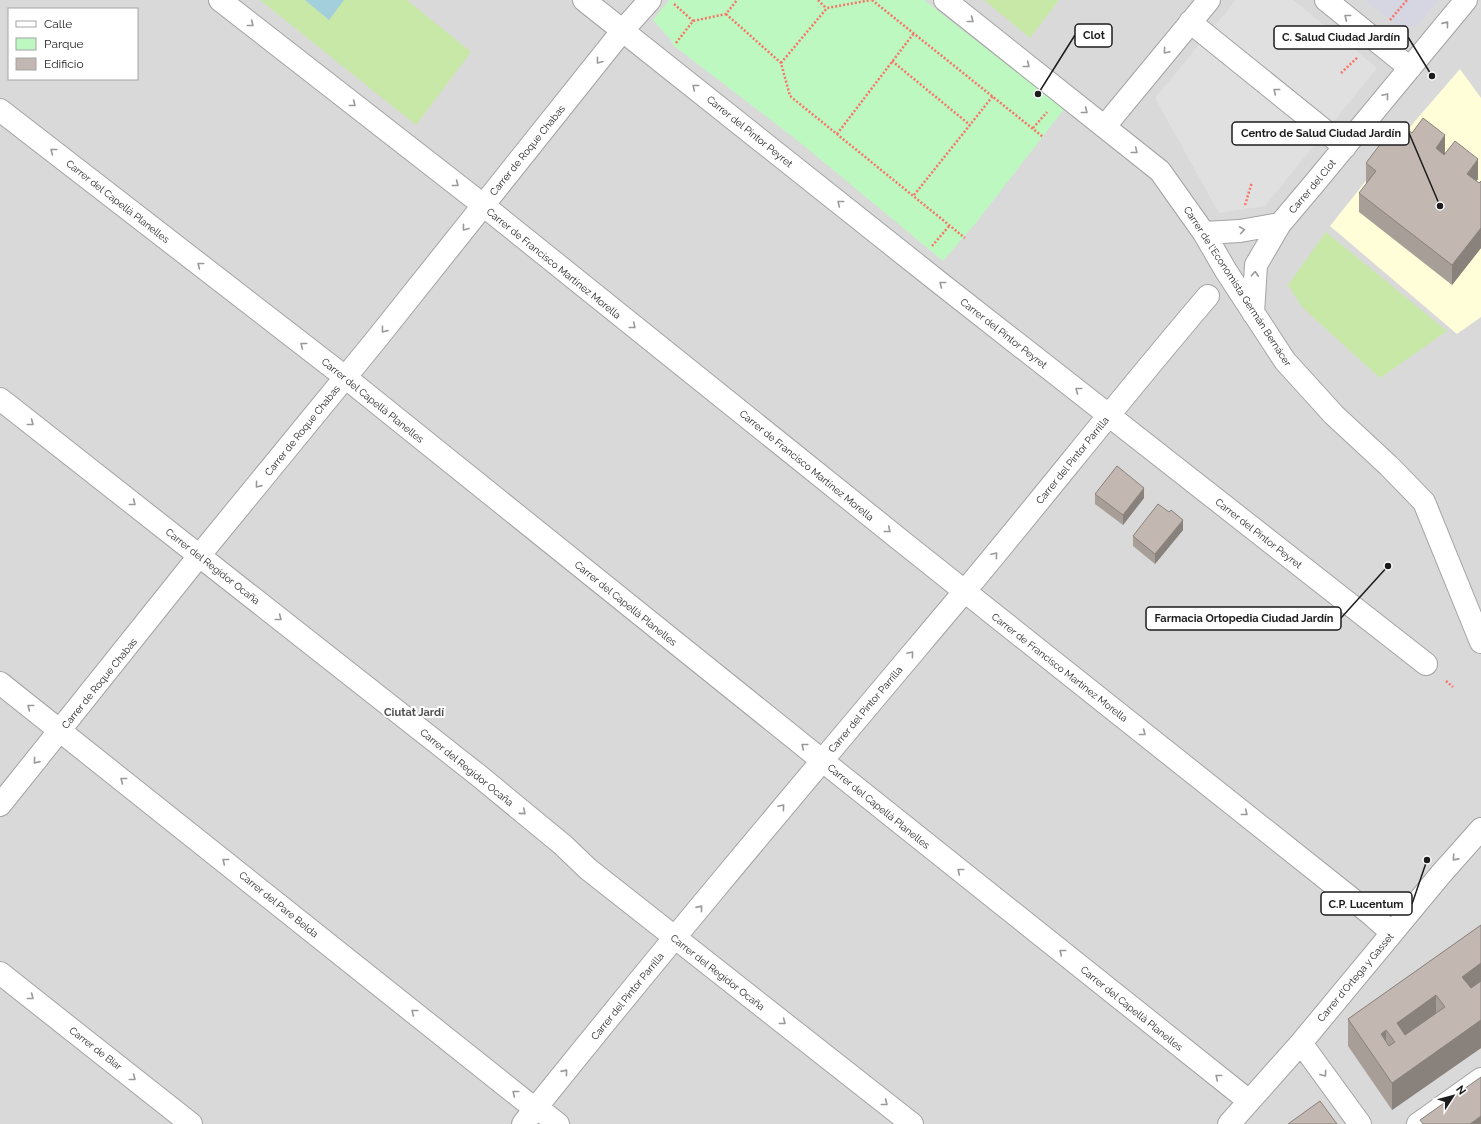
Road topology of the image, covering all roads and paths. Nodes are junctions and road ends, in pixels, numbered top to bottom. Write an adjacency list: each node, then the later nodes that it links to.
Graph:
1 (220, 0): 35 (street, Carrer de Francisco Martínez Morella, one-way to 35)
2 (584, 0): 16 (street, Carrer del Pintor Peyret)
3 (650, 0): 16 (street, Carrer de Roque Chabas)
4 (670, 0): 14 (path)
5 (737, 0): 13 (path)
6 (818, 0): 12 (path)
7 (872, 0): 12 (path); 17 (path)
8 (945, 0): 28 (street, Carrer de l'Economista Germán Bernácer, one-way to 28)
9 (1208, 0): 15 (street)
10 (1326, 0): 22 (street, one-way to 10)
11 (1466, 0): 22 (street, Carrer del Clot, one-way to 11)
12 (827, 8): 21 (path)
13 (726, 14): 14 (path); 21 (path)
14 (693, 20): 18 (path)
15 (1190, 22): 28 (street, one-way to 28); 32 (street, one-way to 15)
16 (623, 30): 35 (street, Carrer de Roque Chabas, one-way to 35); 46 (street, Carrer del Pintor Peyret, one-way to 16)
17 (914, 33): 20 (path); 24 (path)
18 (674, 46)
19 (1361, 54): 23 (path)
20 (892, 62): 27 (path); 30 (path)
21 (781, 63): 30 (path)
22 (1410, 68): 32 (street, Carrer del Clot, one-way to 22)
23 (1341, 73)
24 (992, 96): 27 (path); 29 (path)
25 (1051, 106): 29 (path)
26 (0, 110): 44 (street, Carrer del Capellà Planelles, one-way to 26)
27 (970, 125): 34 (path)
28 (1105, 126): 39 (street, Carrer de l'Economista Germán Bernácer, one-way to 39)
29 (1033, 128): 31 (path)
30 (837, 134): 34 (path)
31 (1043, 137)
32 (1344, 147): 37 (street, Carrer del Clot)
33 (1252, 182): 36 (path)
34 (914, 195): 38 (path)
35 (483, 205): 44 (street, Carrer de Roque Chabas, one-way to 44); 48 (street, Carrer de Francisco Martínez Morella, one-way to 48)
36 (1243, 210)
37 (1280, 224): 39 (street, one-way to 37); 43 (street, Carrer del Clot, one-way to 37)
38 (950, 225): 40 (path); 41 (path)
39 (1204, 232): 43 (street, Carrer de l'Economista Germán Bernácer)
40 (965, 238)
41 (928, 251)
42 (1208, 296): 46 (street, Carrer del Pintor Parrilla)
43 (1253, 313): 49 (street, Carrer de l'Economista Germán Bernácer)
44 (345, 377): 47 (street, Carrer de Roque Chabas, one-way to 47); 55 (street, Carrer del Capellà Planelles, one-way to 44)
45 (0, 399): 47 (street, Carrer del Regidor Ocaña, one-way to 47)
46 (1108, 414): 48 (street, Carrer del Pintor Parrilla, one-way to 46); 50 (street, Carrer del Pintor Peyret)
47 (199, 556): 54 (street, Carrer de Roque Chabas); 59 (street, Carrer del Regidor Ocaña, one-way to 59)
48 (964, 591): 55 (street, Carrer del Pintor Parrilla, one-way to 48); 58 (street, Carrer de Francisco Martínez Morella, one-way to 58)
49 (1480, 633)
50 (1426, 664)
51 (1446, 681): 53 (path)
52 (0, 683): 54 (street, Carrer del Pare Belda, one-way to 52)
53 (1453, 687)
54 (60, 731): 56 (street, Carrer de Roque Chabas, one-way to 56); 64 (street, Carrer del Pare Belda, one-way to 54)
55 (822, 760): 59 (street, Carrer del Pintor Parrilla, one-way to 55); 63 (street, Carrer del Capellà Planelles, one-way to 55)
56 (0, 805)
57 (1481, 829): 58 (street, Carrer d'Ortega y Gasset, one-way to 58)
58 (1392, 933): 61 (street, Carrer d'Ortega y Gasset)
59 (675, 938): 64 (street, Carrer del Pintor Parrilla, one-way to 59); 67 (street, Carrer del Regidor Ocaña, one-way to 67)
60 (0, 973): 65 (street, Carrer de Biar, one-way to 65)
61 (1301, 1042): 63 (street, Carrer d'Ortega y Gasset); 69 (street, one-way to 69)
62 (1481, 1079): 70 (street)
63 (1249, 1101): 68 (street, Carrer d'Ortega y Gasset)
64 (529, 1116): 66 (street, Carrer del Pare Belda)
65 (191, 1124)
66 (558, 1124)
67 (912, 1124)
68 (1229, 1124)
69 (1360, 1124)
70 (1418, 1124)

